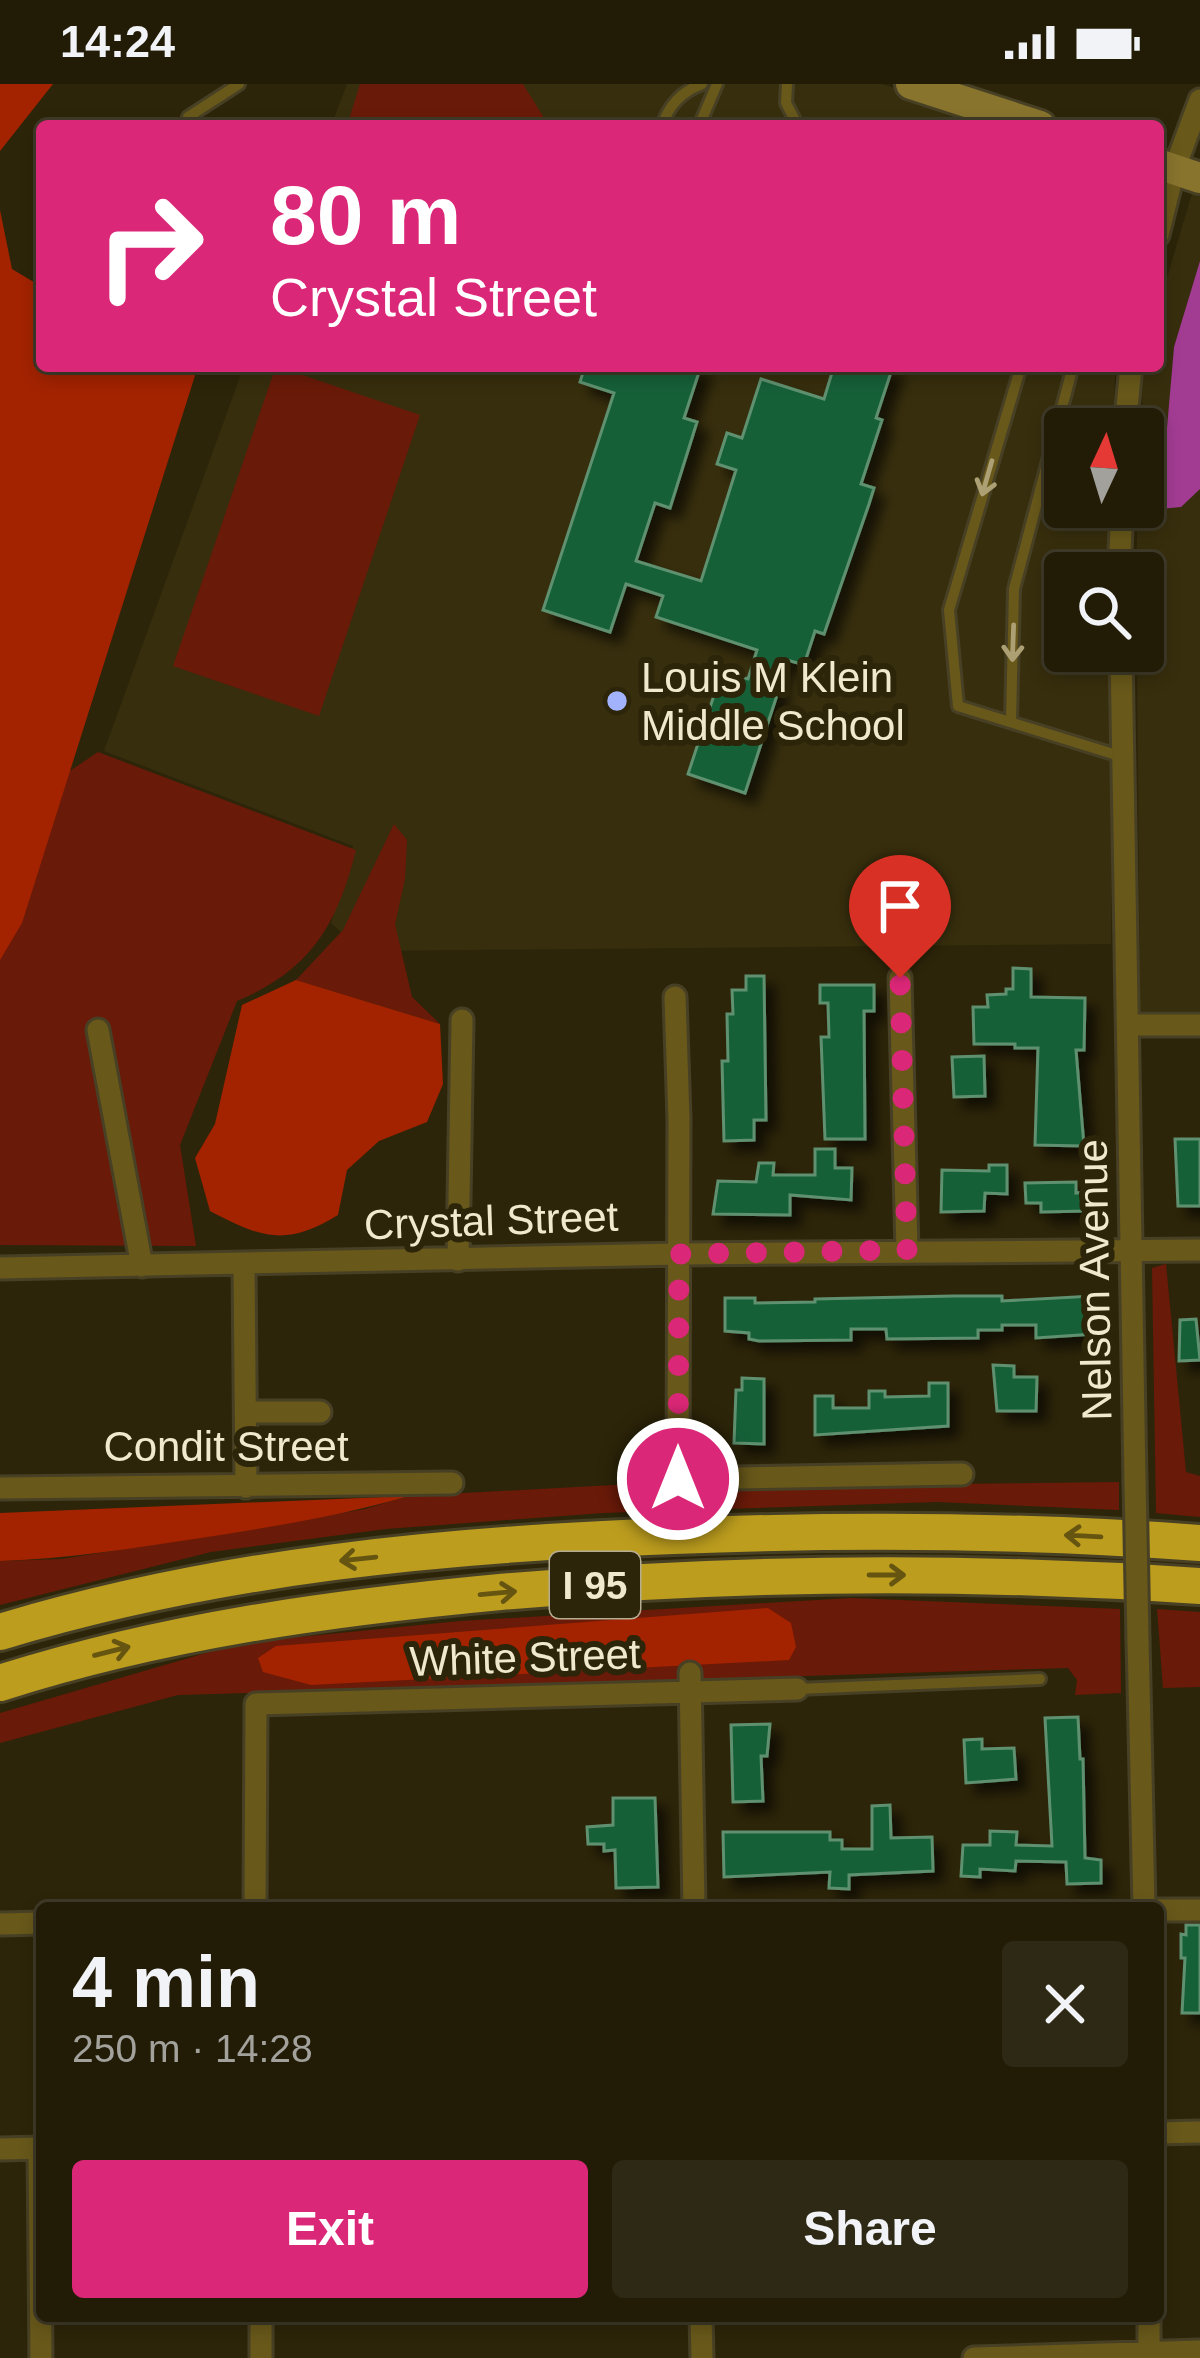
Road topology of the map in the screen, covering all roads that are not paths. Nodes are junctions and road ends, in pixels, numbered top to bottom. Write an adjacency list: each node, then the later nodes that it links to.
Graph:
1 (239, 84): 7 (lane)
2 (702, 84): 8 (lane)
3 (718, 84): 9 (lane)
4 (787, 84): 10 (lane)
5 (911, 84): 11 (street)
6 (1200, 100): 12 (street)
7 (188, 117)
8 (664, 120)
9 (702, 120)
10 (795, 120)
11 (1022, 120)
12 (1177, 171): 13 (street)
13 (1164, 215)
14 (1019, 372): 19 (lane, one-way to 19)
15 (1071, 372): 19 (lane, one-way to 19)
16 (1130, 372): 17 (street)
17 (1127, 408)
18 (1121, 672): 20 (street, Nelson Avenue)
19 (1011, 722): 20 (lane)
20 (1123, 758): 24 (street, Nelson Avenue)
21 (900, 978): 27 (street)
22 (675, 997): 30 (street)
23 (462, 1020): 31 (street)
24 (1129, 1025): 25 (street); 29 (street, Nelson Avenue)
25 (1200, 1025)
26 (98, 1030): 33 (street)
27 (907, 1250): 29 (street, Crystal Street); 30 (street, Crystal Street)
28 (1200, 1250): 29 (street, Crystal Street)
29 (1133, 1251): 50 (street, Nelson Avenue, bridge)
30 (679, 1254): 31 (street, Crystal Street); 37 (street)
31 (458, 1260): 32 (street, Crystal Street)
32 (244, 1265): 33 (street, Crystal Street); 35 (street)
33 (142, 1267): 34 (street, Crystal Street)
34 (0, 1268)
35 (247, 1412): 36 (street); 39 (street)
36 (320, 1412)
37 (962, 1474)
38 (452, 1483): 39 (street, Condit Street)
39 (246, 1487): 40 (street, Condit Street)
40 (0, 1488)
41 (1200, 1543): 43 (highway, I 95, one-way to 43)
42 (1200, 1586): 46 (highway, I 95, one-way to 42)
43 (0, 1632)
44 (1040, 1679): 47 (lane)
45 (690, 1682): 47 (street, White Street); 48 (street, White Street); 49 (street)
46 (0, 1683)
47 (797, 1688)
48 (255, 1902)
49 (694, 1902)
50 (1144, 1902)
51 (1164, 1910): 52 (street)
52 (1200, 1910)
53 (36, 1923): 54 (street)
54 (0, 1924)
55 (1200, 2132): 56 (street)
56 (1164, 2133)
57 (36, 2148): 58 (street)
58 (0, 2149)
59 (41, 2322): 65 (street)
60 (261, 2322): 66 (street)
61 (701, 2322): 67 (street)
62 (1149, 2322): 64 (street)
63 (1200, 2351): 64 (street)
64 (1149, 2355): 68 (street)
65 (41, 2358)
66 (261, 2358)
67 (701, 2358)
68 (974, 2358)

